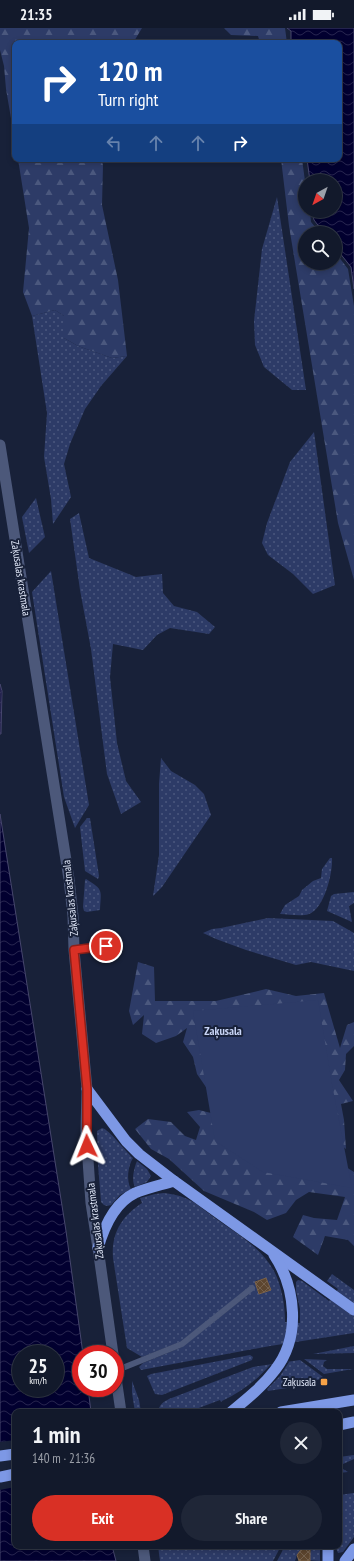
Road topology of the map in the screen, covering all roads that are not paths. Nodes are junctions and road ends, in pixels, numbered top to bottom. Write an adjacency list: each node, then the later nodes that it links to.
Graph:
1 (0, 445): 3 (street, Zaķusalas krastmala)
2 (115, 944): 3 (lane)
3 (74, 950): 4 (street, Zaķusalas krastmala)
4 (87, 1089): 5 (highway); 6 (street, Zaķusalas krastmala)
5 (174, 1181): 6 (highway); 7 (highway)
6 (98, 1248): 10 (street, Zaķusalas krastmala)
7 (271, 1251): 9 (highway); 15 (highway)
8 (252, 1288): 11 (lane)
9 (354, 1310)
10 (112, 1345)
11 (124, 1367)
12 (119, 1397): 14 (street)
13 (354, 1400): 16 (highway)
14 (121, 1409)
15 (235, 1409)
16 (299, 1409)
17 (354, 1422): 18 (highway)
18 (342, 1424)
19 (12, 1454): 20 (highway)
20 (0, 1456)
21 (12, 1474): 22 (highway)
22 (0, 1476)
23 (143, 1549): 26 (street)
24 (328, 1549): 27 (highway)
25 (354, 1549): 28 (highway)
26 (145, 1561)
27 (328, 1561)
28 (345, 1561)

